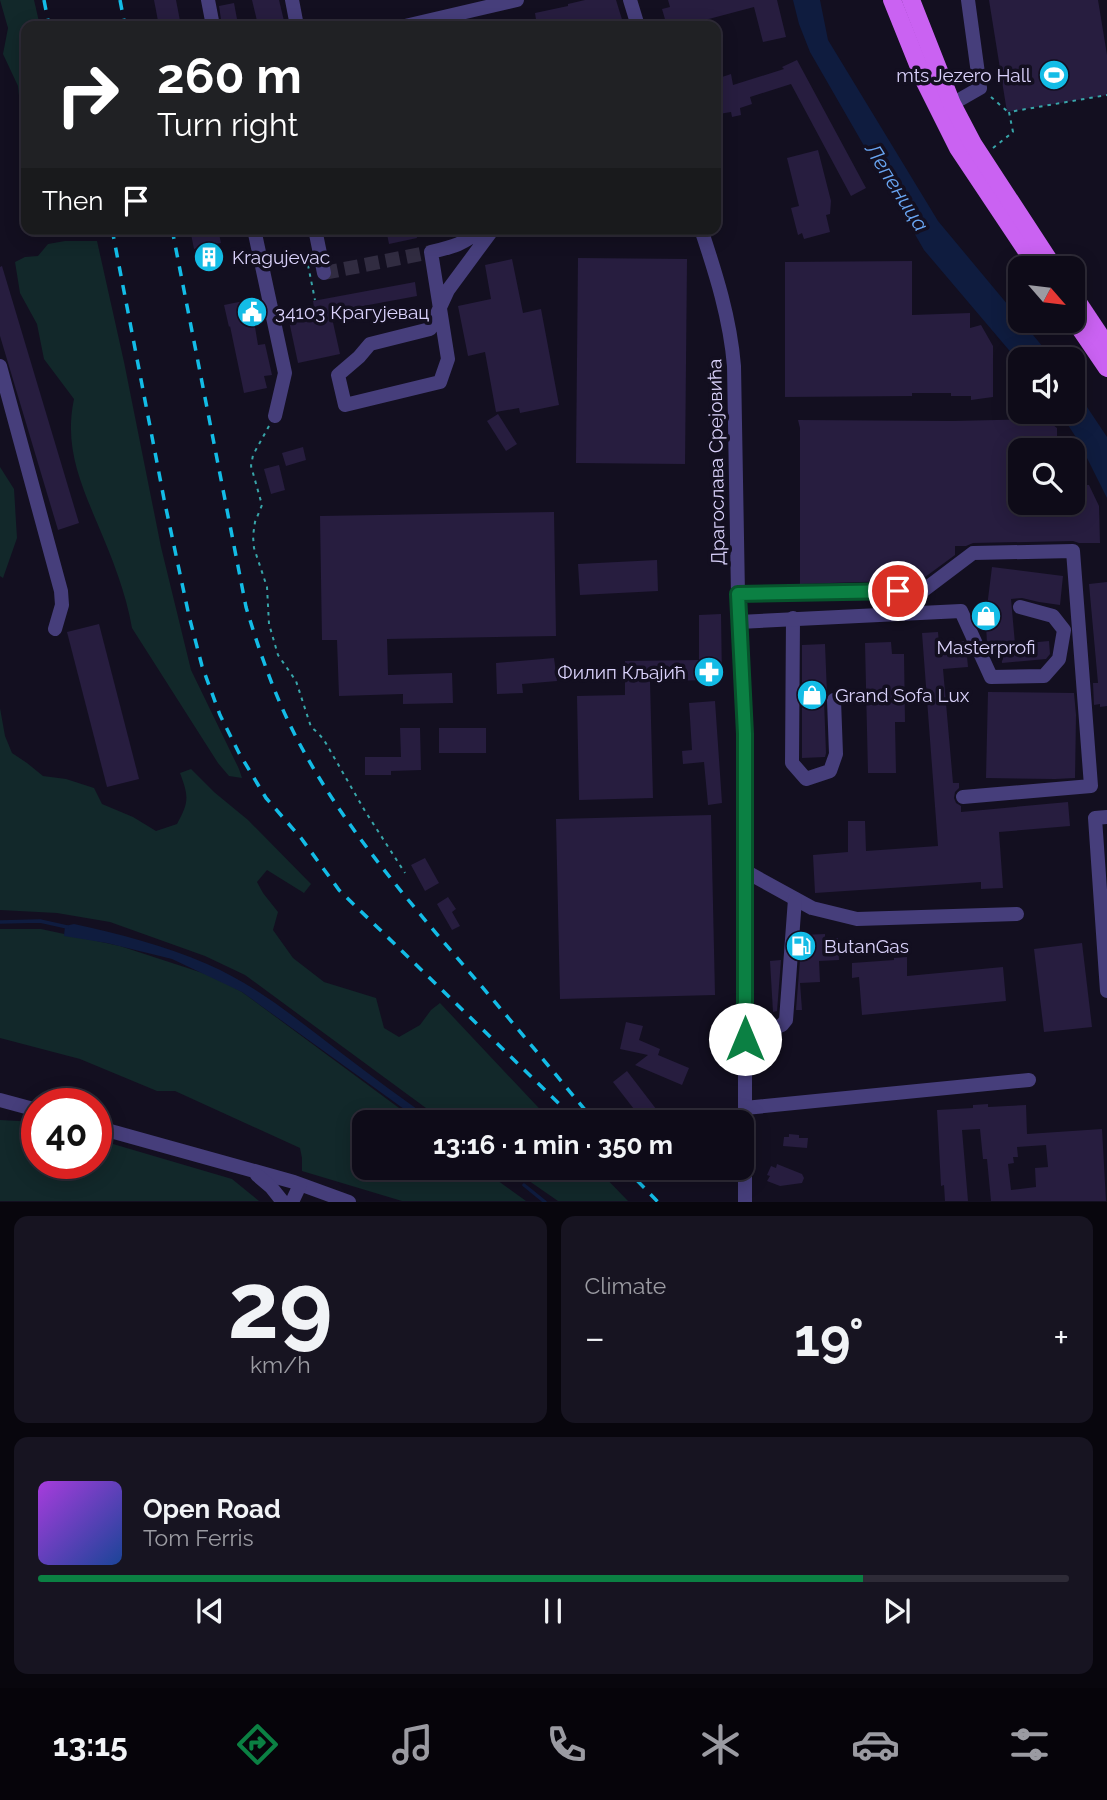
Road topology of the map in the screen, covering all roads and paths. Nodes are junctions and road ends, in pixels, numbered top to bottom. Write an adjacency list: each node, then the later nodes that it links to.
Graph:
1 (208, 0): 9 (street)
2 (292, 0): 10 (street)
3 (517, 0): 8 (street)
4 (630, 0): 13 (street)
5 (892, 0): 24 (main road)
6 (968, 0): 14 (street)
7 (912, 1): 16 (main road)
8 (473, 10): 11 (street); 12 (street)
9 (212, 21)
10 (296, 21)
11 (438, 21)
12 (476, 21)
13 (636, 21)
14 (981, 88): 16 (street); 17 (path)
15 (1107, 95): 17 (path)
16 (952, 104): 25 (main road)
17 (1009, 113): 18 (path)
18 (990, 151)
19 (255, 235): 33 (street)
20 (316, 235): 26 (street)
21 (475, 235): 27 (street)
22 (489, 235): 27 (street)
23 (703, 235): 34 (street, Драгослава Срејовића)
24 (1030, 256)
25 (1046, 256)
26 (324, 273)
27 (441, 306): 27 (street)
28 (1085, 313): 30 (main road)
29 (1083, 333): 32 (main road)
30 (1107, 346)
31 (0, 366): 38 (street)
32 (1107, 368)
33 (275, 416): 43 (path)
34 (738, 594): 37 (street, Драгослава Срејовића); 40 (street)
35 (1020, 607): 36 (street)
36 (793, 618): 37 (street); 39 (street)
37 (739, 622): 42 (street, Драгослава Срејовића)
38 (55, 629)
39 (834, 700)
40 (963, 797)
41 (1107, 817): 46 (street)
42 (745, 871): 44 (street); 47 (street, Драгослава Срејовића)
43 (405, 873)
44 (795, 899): 45 (street); 47 (street)
45 (1017, 914)
46 (1107, 990)
47 (745, 1039): 51 (street, Драгослава Срејовића)
48 (1029, 1080): 51 (street)
49 (0, 1100): 50 (street)
50 (21, 1106)
51 (745, 1108): 59 (street, Драгослава Срејовића)
52 (112, 1132): 53 (street)
53 (253, 1172): 54 (street); 57 (street)
54 (300, 1185): 55 (street); 58 (street)
55 (314, 1196): 56 (street)
56 (347, 1201)
57 (283, 1202)
58 (292, 1202)
59 (745, 1202)

